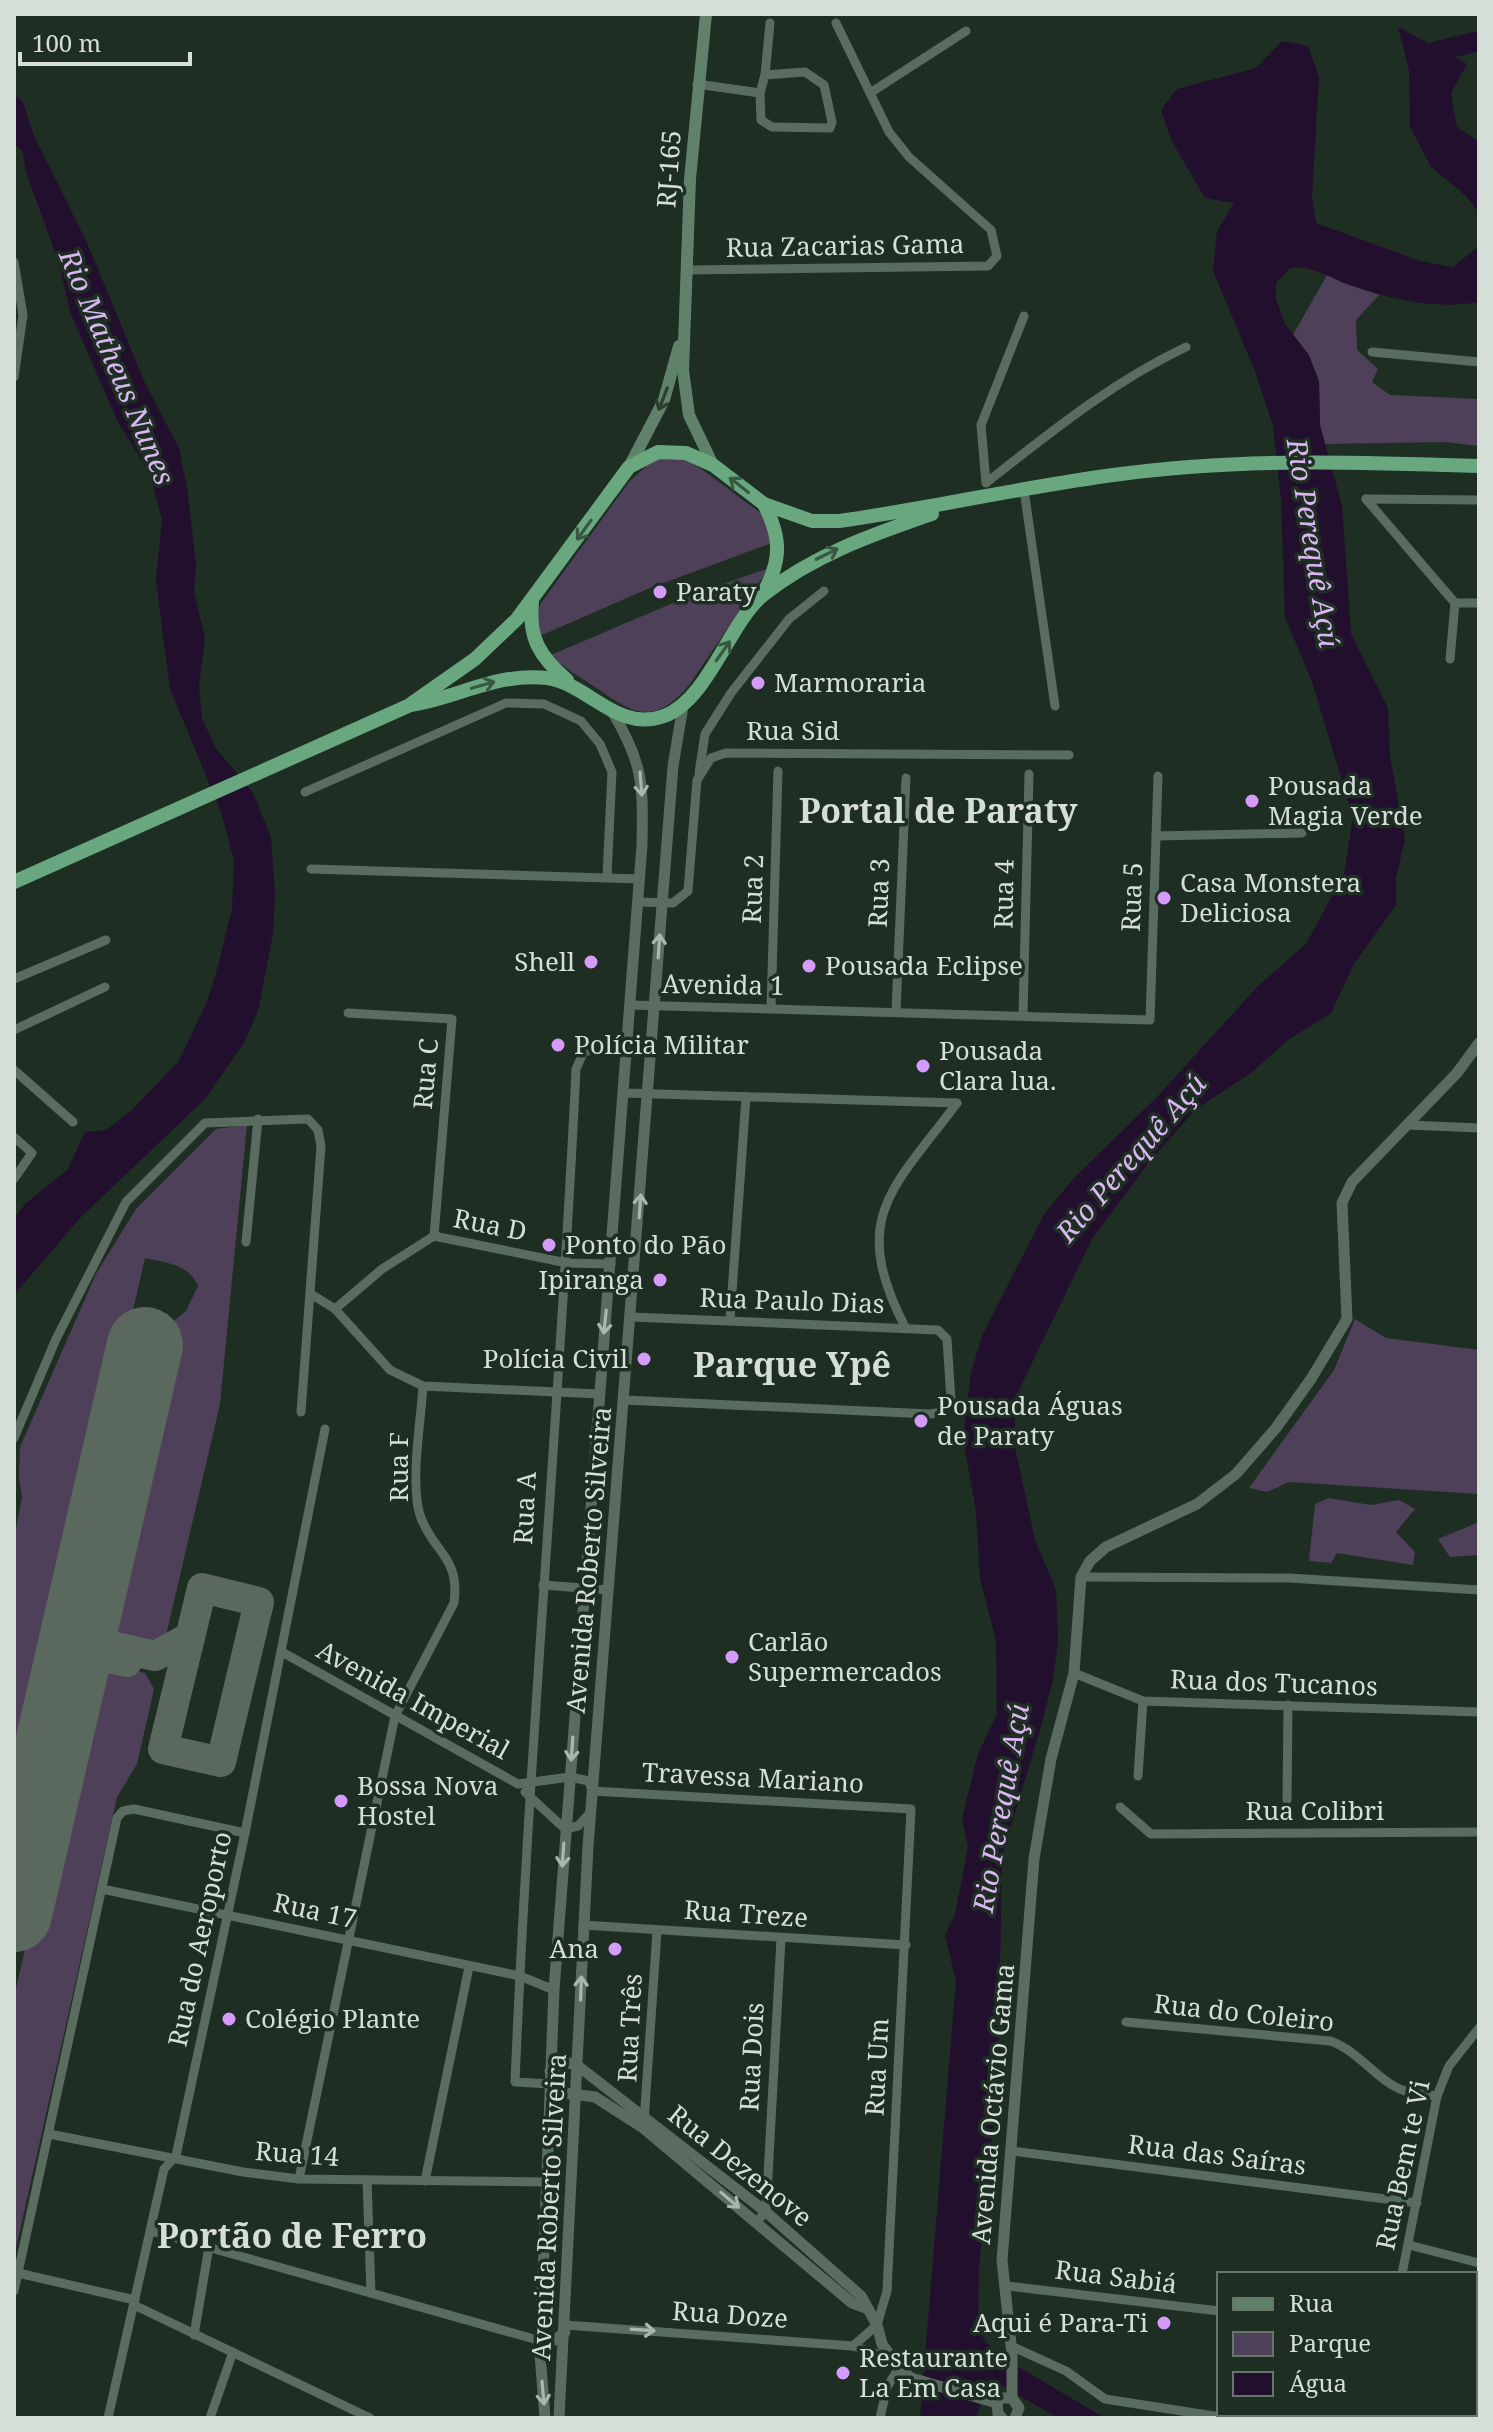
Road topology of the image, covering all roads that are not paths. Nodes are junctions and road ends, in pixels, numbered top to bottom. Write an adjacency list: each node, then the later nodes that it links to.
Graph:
1 (706, 14): 6 (main road, RJ-165 / RJ-165)
2 (770, 23): 5 (street)
3 (836, 23): 8 (street, Rua Zacarias Gama)
4 (966, 31): 8 (street)
5 (765, 75): 7 (street); 7 (street)
6 (697, 84): 7 (street); 10 (main road, RJ-165 / RJ-165)
7 (760, 93)
8 (870, 93): 10 (street, Rua Zacarias Gama)
9 (14, 262): 18 (street)
10 (687, 270): 12 (main road, RJ-165 / RJ-165)
11 (1024, 316): 22 (street)
12 (685, 327): 19 (main road, RJ-165); 21 (main road, RJ-165, one-way to 21)
13 (1186, 347): 22 (street)
14 (1372, 352): 16 (street)
15 (1479, 355): 16 (street)
16 (1468, 361): 17 (street)
17 (1479, 362)
18 (14, 377)
19 (713, 465): 21 (highway); 26 (highway, one-way to 19)
20 (1479, 466): 23 (highway)
21 (629, 467): 29 (highway, one-way to 29)
22 (987, 482): 24 (street)
23 (1024, 490): 24 (highway); 36 (street)
24 (981, 499): 26 (highway); 28 (highway, one-way to 24)
25 (1479, 500): 30 (street)
26 (764, 504): 28 (highway)
27 (824, 591): 43 (street)
28 (762, 596): 35 (highway, one-way to 28)
29 (532, 602): 33 (highway); 34 (highway)
30 (1455, 603): 31 (street); 32 (street)
31 (1479, 603)
32 (1450, 659)
33 (570, 683): 34 (highway, one-way to 33); 37 (highway)
34 (408, 706): 50 (highway)
35 (683, 706): 37 (highway); 52 (street, Avenida Roberto Silveira)
36 (1055, 706)
37 (613, 713): 49 (street, Avenida Roberto Silveira, one-way to 49)
38 (1069, 755): 43 (street, Rua Sid)
39 (778, 771): 58 (street, Rua 2)
40 (1029, 774): 61 (street, Rua 4)
41 (1158, 776): 46 (street, Rua 5)
42 (906, 778): 59 (street, Rua 3)
43 (697, 780): 52 (street)
44 (305, 792): 48 (street)
45 (1302, 833): 46 (street)
46 (1156, 836): 62 (street, Rua 5)
47 (311, 869): 48 (street)
48 (607, 876): 49 (street)
49 (640, 879): 51 (street, Avenida Roberto Silveira)
50 (14, 882)
51 (638, 902): 52 (street); 56 (street, Avenida Roberto Silveira)
52 (662, 903): 57 (street, Avenida Roberto Silveira, one-way to 52)
53 (106, 940): 54 (street)
54 (14, 979)
55 (105, 987): 63 (street)
56 (630, 1005): 57 (street, Avenida 1); 65 (street, Avenida Roberto Silveira)
57 (654, 1005): 58 (street, Avenida 1); 68 (street, Avenida Roberto Silveira)
58 (771, 1008): 59 (street, Avenida 1)
59 (896, 1011): 61 (street, Avenida 1)
60 (348, 1013): 76 (street, Rua C)
61 (1023, 1014): 62 (street, Avenida 1)
62 (1150, 1020)
63 (14, 1030)
64 (1479, 1043): 72 (street)
65 (627, 1049): 67 (street, Avenida Roberto Silveira); 78 (street, Rua A)
66 (14, 1070): 71 (street)
67 (625, 1093): 68 (street); 79 (street, Avenida Roberto Silveira)
68 (648, 1093): 69 (street); 82 (street, Avenida Roberto Silveira, one-way to 68)
69 (746, 1097): 83 (street); 84 (street)
70 (258, 1119): 77 (street); 80 (street); 93 (street)
71 (73, 1122)
72 (1408, 1125): 73 (street); 94 (street)
73 (1479, 1128)
74 (14, 1137): 75 (street)
75 (14, 1179)
76 (434, 1236): 78 (street, Rua D); 81 (street, Rua D)
77 (246, 1242)
78 (567, 1263): 79 (street, Rua D); 86 (street, Rua A)
79 (611, 1264): 87 (street, Avenida Roberto Silveira, one-way to 87)
80 (311, 1294): 81 (street); 89 (street)
81 (335, 1309): 85 (street)
82 (632, 1317): 83 (street, Rua Paulo Dias); 88 (street, Avenida Roberto Silveira)
83 (730, 1320): 84 (street, Rua Paulo Dias)
84 (905, 1327): 88 (street, Rua Paulo Dias)
85 (423, 1386): 86 (street); 104 (street, Rua F)
86 (554, 1391): 87 (street); 95 (street, Rua A)
87 (599, 1394): 88 (street); 91 (street, Avenida Roberto Silveira)
88 (624, 1400): 90 (street, Avenida Roberto Silveira)
89 (301, 1412)
90 (622, 1424): 91 (street); 97 (street, Avenida Roberto Silveira)
91 (597, 1426): 96 (street, Avenida Roberto Silveira)
92 (325, 1429): 99 (street, Rua do Aeroporto)
93 (14, 1438)
94 (1081, 1577): 98 (street); 100 (street, Avenida Octávio Gama)
95 (543, 1585): 96 (street); 107 (street, Rua A)
96 (584, 1589): 97 (street); 106 (street, Avenida Roberto Silveira, one-way to 106)
97 (608, 1590): 108 (street, Avenida Roberto Silveira)
98 (1479, 1590)
99 (282, 1652): 104 (street, Avenida Imperial); 116 (street, Rua do Aeroporto)
100 (1074, 1673): 101 (street, Rua dos Tucanos); 137 (street, Avenida Octávio Gama)
101 (1143, 1701): 102 (street, Rua dos Tucanos); 105 (street)
102 (1288, 1705): 103 (street, Rua dos Tucanos); 110 (street)
103 (1479, 1712)
104 (395, 1716): 107 (street, Avenida Imperial); 122 (street, Rua F)
105 (1138, 1776)
106 (570, 1777): 107 (street, Avenida Imperial); 108 (street); 114 (street, Avenida Roberto Silveira)
107 (523, 1783): 109 (street)
108 (592, 1791): 112 (street, Travessa Mariano); 113 (street, Avenida Roberto Silveira)
109 (528, 1794): 114 (street); 125 (street)
110 (1287, 1800)
111 (1120, 1807): 115 (street, Rua Colibri)
112 (911, 1809): 123 (street, Rua Um)
113 (590, 1813): 114 (street); 119 (street, Avenida Roberto Silveira)
114 (565, 1829): 126 (street, Avenida Roberto Silveira, one-way to 126)
115 (1479, 1832)
116 (245, 1833): 117 (street); 118 (street, Rua do Aeroporto)
117 (102, 1889): 118 (street, Rua 17); 136 (street)
118 (227, 1916): 122 (street, Rua 17); 138 (street, Rua do Aeroporto)
119 (583, 1925): 120 (street, Rua Treze); 130 (street, Avenida Roberto Silveira, one-way to 119)
120 (657, 1931): 121 (street, Rua Treze); 135 (street, Rua Três)
121 (781, 1939): 123 (street, Rua Treze); 144 (street, Rua Dois)
122 (351, 1941): 124 (street, Rua 17); 139 (street, Rua F)
123 (906, 1945): 158 (street, Rua Um)
124 (469, 1967): 125 (street, Rua 17); 141 (street)
125 (520, 1976): 126 (street); 132 (street)
126 (554, 1990): 131 (street, Avenida Roberto Silveira)
127 (1126, 2022): 134 (street, Rua do Coleiro)
128 (1479, 2028): 129 (street, Rua Bem te Vi)
129 (1475, 2041): 134 (street, Rua Bem te Vi)
130 (578, 2066): 131 (street); 133 (street, Avenida Roberto Silveira); 135 (street, Rua Dezenove)
131 (550, 2071): 132 (street, Avenida Roberto Silveira)
132 (550, 2084): 133 (street, Rua Dezenove); 142 (street, Avenida Roberto Silveira)
133 (576, 2093): 135 (street, Rua Dezenove); 159 (street, Avenida Roberto Silveira)
134 (1437, 2096): 143 (street, Rua Bem te Vi)
135 (644, 2123): 144 (street, Rua Dezenove); 145 (street, Rua Dezenove, one-way to 145)
136 (49, 2134): 138 (street, Rua 14); 151 (street)
137 (1012, 2151): 143 (street, Rua das Saíras); 152 (street, Avenida Octávio Gama)
138 (176, 2156): 139 (street, Rua 14); 146 (street, Rua do Aeroporto)
139 (299, 2179): 140 (street, Rua 14)
140 (367, 2180): 141 (street, Rua 14); 154 (street)
141 (425, 2181): 142 (street, Rua 14)
142 (546, 2182): 161 (street, Avenida Roberto Silveira)
143 (1417, 2203): 147 (street, Rua Bem te Vi)
144 (766, 2212): 145 (street); 156 (street, Rua Dezenove)
145 (756, 2222): 156 (street, Rua Dezenove)
146 (151, 2231): 148 (street); 155 (street, Rua do Aeroporto)
147 (1409, 2245): 149 (street); 150 (street, Rua Bem te Vi)
148 (209, 2247): 154 (street); 160 (street)
149 (1479, 2263)
150 (1402, 2272)
151 (18, 2273): 153 (street); 155 (street)
152 (1007, 2286): 157 (street, Rua Sabiá); 163 (street, Avenida Octávio Gama)
153 (14, 2291)
154 (371, 2293): 161 (street)
155 (134, 2303): 160 (street); 172 (street, Rua do Aeroporto)
156 (866, 2308): 158 (street, Rua Dezenove)
157 (1217, 2311)
158 (877, 2325): 162 (street); 166 (street, Rua Dezenove)
159 (565, 2328): 161 (street); 162 (street, Rua Doze, one-way to 162); 165 (street, Avenida Roberto Silveira)
160 (194, 2335): 164 (street)
161 (541, 2341): 167 (street, Avenida Roberto Silveira)
162 (853, 2346): 166 (street, Rua Doze)
163 (1011, 2350): 169 (street, Avenida Octávio Gama); 179 (street)
164 (233, 2352): 173 (street); 174 (street)
165 (564, 2356): 167 (street); 176 (street, Avenida Roberto Silveira)
166 (890, 2358): 168 (street, Rua Dezenove)
167 (541, 2359): 175 (street, Avenida Roberto Silveira, one-way to 175)
168 (899, 2368): 170 (street, Rua Dezenove); 177 (street)
169 (1012, 2396): 170 (street); 171 (street)
170 (993, 2403): 178 (street)
171 (1020, 2416)
172 (108, 2418)
173 (210, 2418)
174 (370, 2418)
175 (545, 2418)
176 (559, 2418)
177 (880, 2418)
178 (1002, 2418)
179 (1227, 2418)

